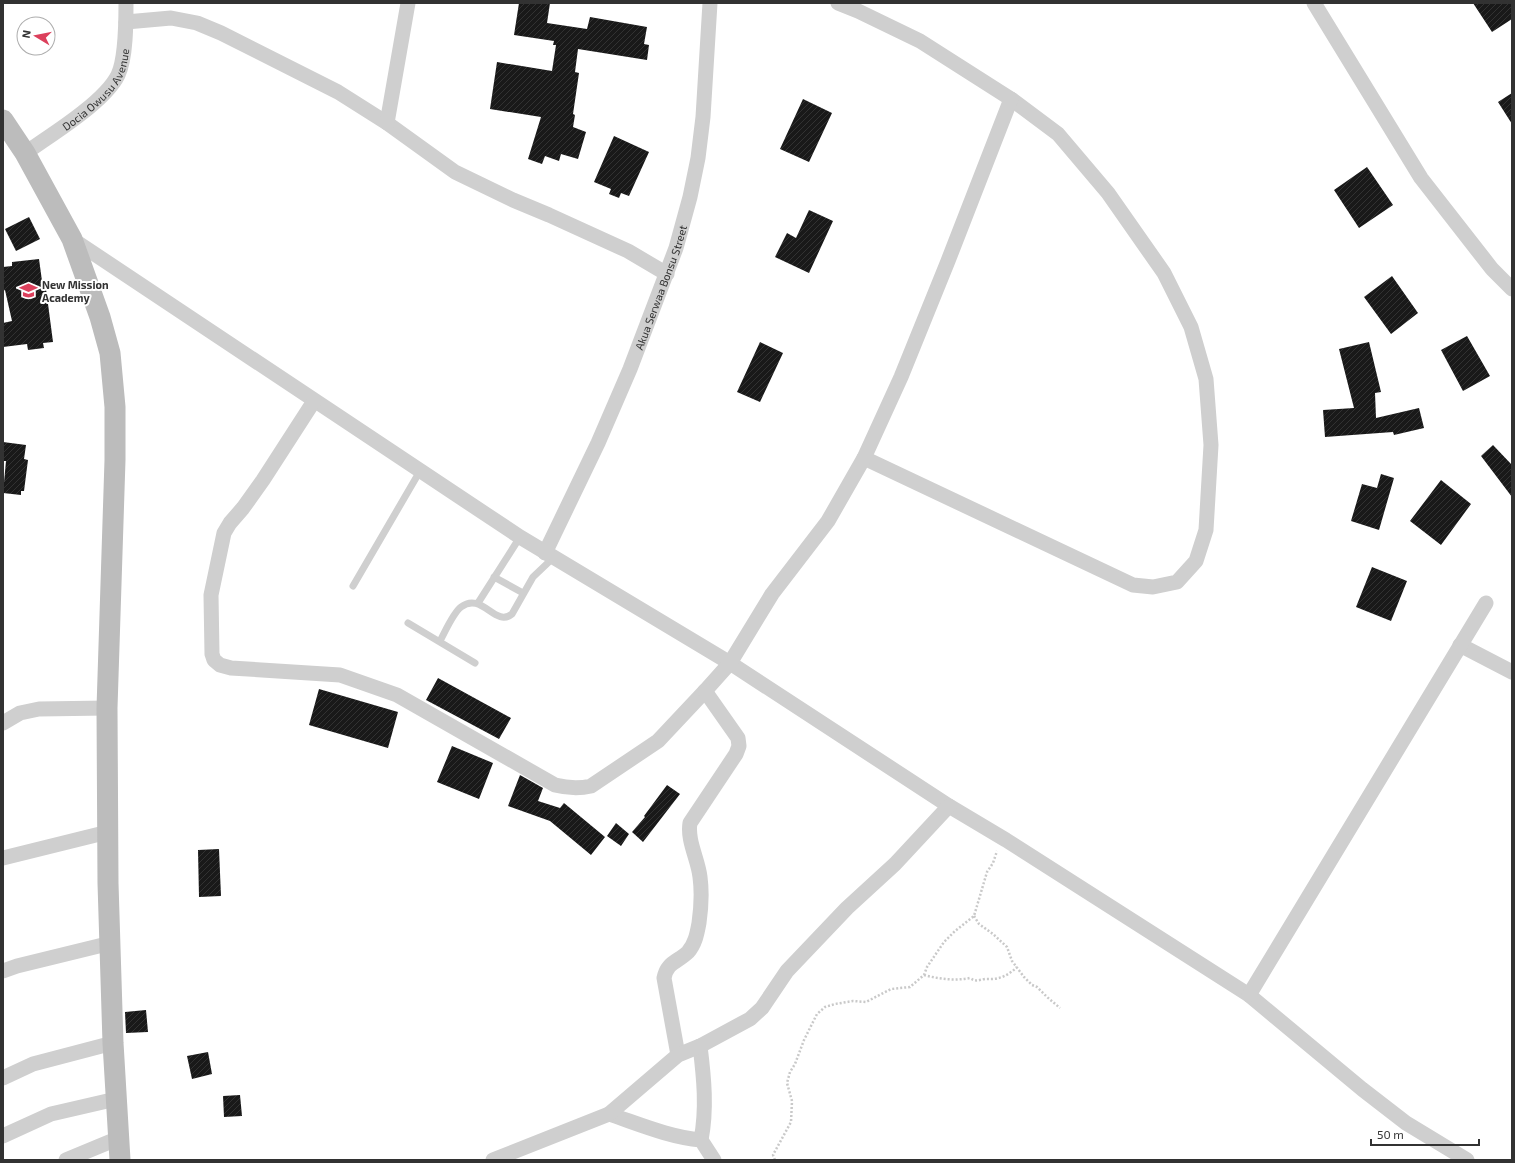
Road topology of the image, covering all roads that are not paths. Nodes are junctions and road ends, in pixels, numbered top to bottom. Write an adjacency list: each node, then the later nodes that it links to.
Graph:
1 (126, 3): 7 (street, Docia Owusu Avenue)
2 (408, 3): 10 (street)
3 (710, 3): 13 (street, Akua Serwaa Bonsu Street)
4 (838, 3): 6 (street)
5 (1314, 3): 14 (street)
6 (860, 7): 8 (street)
7 (126, 22): 10 (street); 11 (street, Docia Owusu Avenue)
8 (1011, 99): 16 (street); 16 (street)
9 (3, 120): 11 (street)
10 (387, 123): 13 (street)
11 (25, 153): 12 (street)
12 (72, 239): 15 (street); 32 (street)
13 (667, 274): 19 (street, Akua Serwaa Bonsu Street)
14 (1512, 289)
15 (314, 401): 17 (street); 31 (street)
16 (864, 458): 29 (street)
17 (420, 471): 18 (street); 21 (lane)
18 (520, 537): 19 (street); 20 (lane)
19 (549, 555): 22 (lane); 29 (street)
20 (494, 578): 22 (lane); 23 (lane)
21 (353, 586)
22 (523, 593): 23 (lane)
23 (478, 603): 26 (lane)
24 (1486, 603): 27 (street)
25 (408, 623): 26 (lane)
26 (440, 641): 28 (lane)
27 (1460, 645): 30 (street); 39 (street)
28 (475, 663)
29 (730, 663): 31 (street); 34 (street)
30 (1512, 672)
31 (705, 691): 42 (street)
32 (107, 708): 33 (street); 35 (street)
33 (3, 723)
34 (949, 806): 39 (street); 41 (street)
35 (108, 832): 36 (street); 37 (street)
36 (3, 858)
37 (111, 943): 38 (street); 40 (street)
38 (3, 971)
39 (1249, 995): 53 (street)
40 (114, 1043): 43 (street); 44 (street)
41 (700, 1046): 42 (street); 48 (street)
42 (678, 1055): 45 (street)
43 (3, 1078)
44 (116, 1099): 46 (street); 47 (street)
45 (609, 1114): 48 (street); 51 (street)
46 (3, 1136)
47 (119, 1138): 49 (street); 50 (street)
48 (701, 1140): 52 (street)
49 (66, 1160)
50 (120, 1160)
51 (493, 1160)
52 (714, 1160)
53 (1467, 1160)

